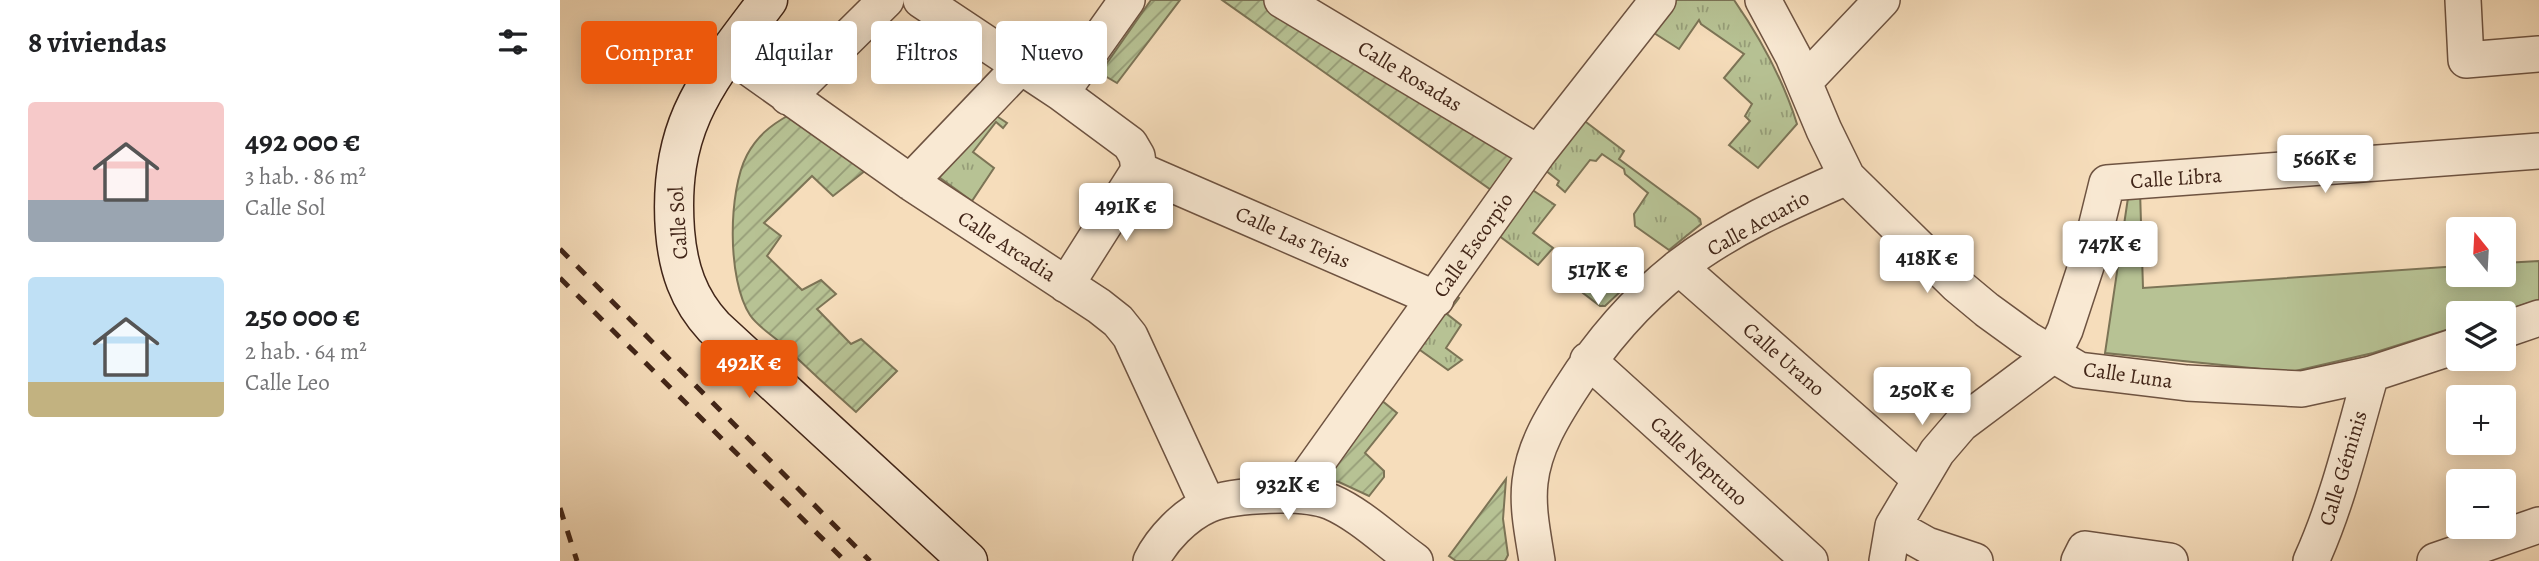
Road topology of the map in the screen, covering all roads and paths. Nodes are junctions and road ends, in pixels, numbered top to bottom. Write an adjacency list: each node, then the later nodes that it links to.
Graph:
1 (768, 0): 11 (street, Calle Sol)
2 (886, 0): 17 (street)
3 (920, 0): 10 (street)
4 (1127, 0): 16 (street)
5 (1282, 0): 19 (street, Calle Rosadas)
6 (1658, 0): 19 (street, Calle Escorpio)
7 (1763, 0): 13 (street, Calle Luna)
8 (1882, 0): 13 (street)
9 (2463, 0): 12 (street)
10 (996, 51)
11 (728, 53): 17 (street, Calle Arcadia); 37 (street, Calle Sol)
12 (2539, 54)
13 (1805, 81): 21 (street, Calle Luna)
14 (1004, 84): 22 (street)
15 (1046, 84): 16 (street)
16 (1060, 93): 20 (street)
17 (788, 97): 22 (street, Calle Arcadia)
18 (2539, 151): 29 (street, Calle Libra)
19 (1538, 153): 25 (street, Calle Escorpio)
20 (1139, 170): 24 (street); 25 (street, Calle Las Tejas)
21 (1847, 177): 23 (street, Calle Acuario); 29 (street, Calle Luna)
22 (910, 182): 24 (street, Calle Arcadia)
23 (1679, 267): 30 (street, Calle Acuario); 32 (street, Calle Urano)
24 (1066, 285): 34 (street, Calle Arcadia)
25 (1436, 299): 33 (street, Calle Escorpio)
26 (2539, 318): 27 (street)
27 (2516, 326)
28 (2446, 349): 31 (street, Calle Luna)
29 (2053, 355): 31 (street, Calle Luna); 32 (street)
30 (1588, 360): 40 (street, Calle Acuario); 41 (street, Calle Neptuno)
31 (2371, 374): 46 (street, Calle Géminis)
32 (1920, 479): 36 (street)
33 (1294, 495): 34 (street); 39 (street)
34 (1208, 505): 38 (street)
35 (2539, 524): 47 (street)
36 (1893, 526): 42 (street); 43 (street)
37 (968, 561)
38 (1151, 561)
39 (1416, 561)
40 (1536, 561)
41 (1810, 561)
42 (1887, 561)
43 (1975, 561)
44 (2079, 561): 45 (street)
45 (2170, 561)
46 (2311, 561)
47 (2435, 561)

